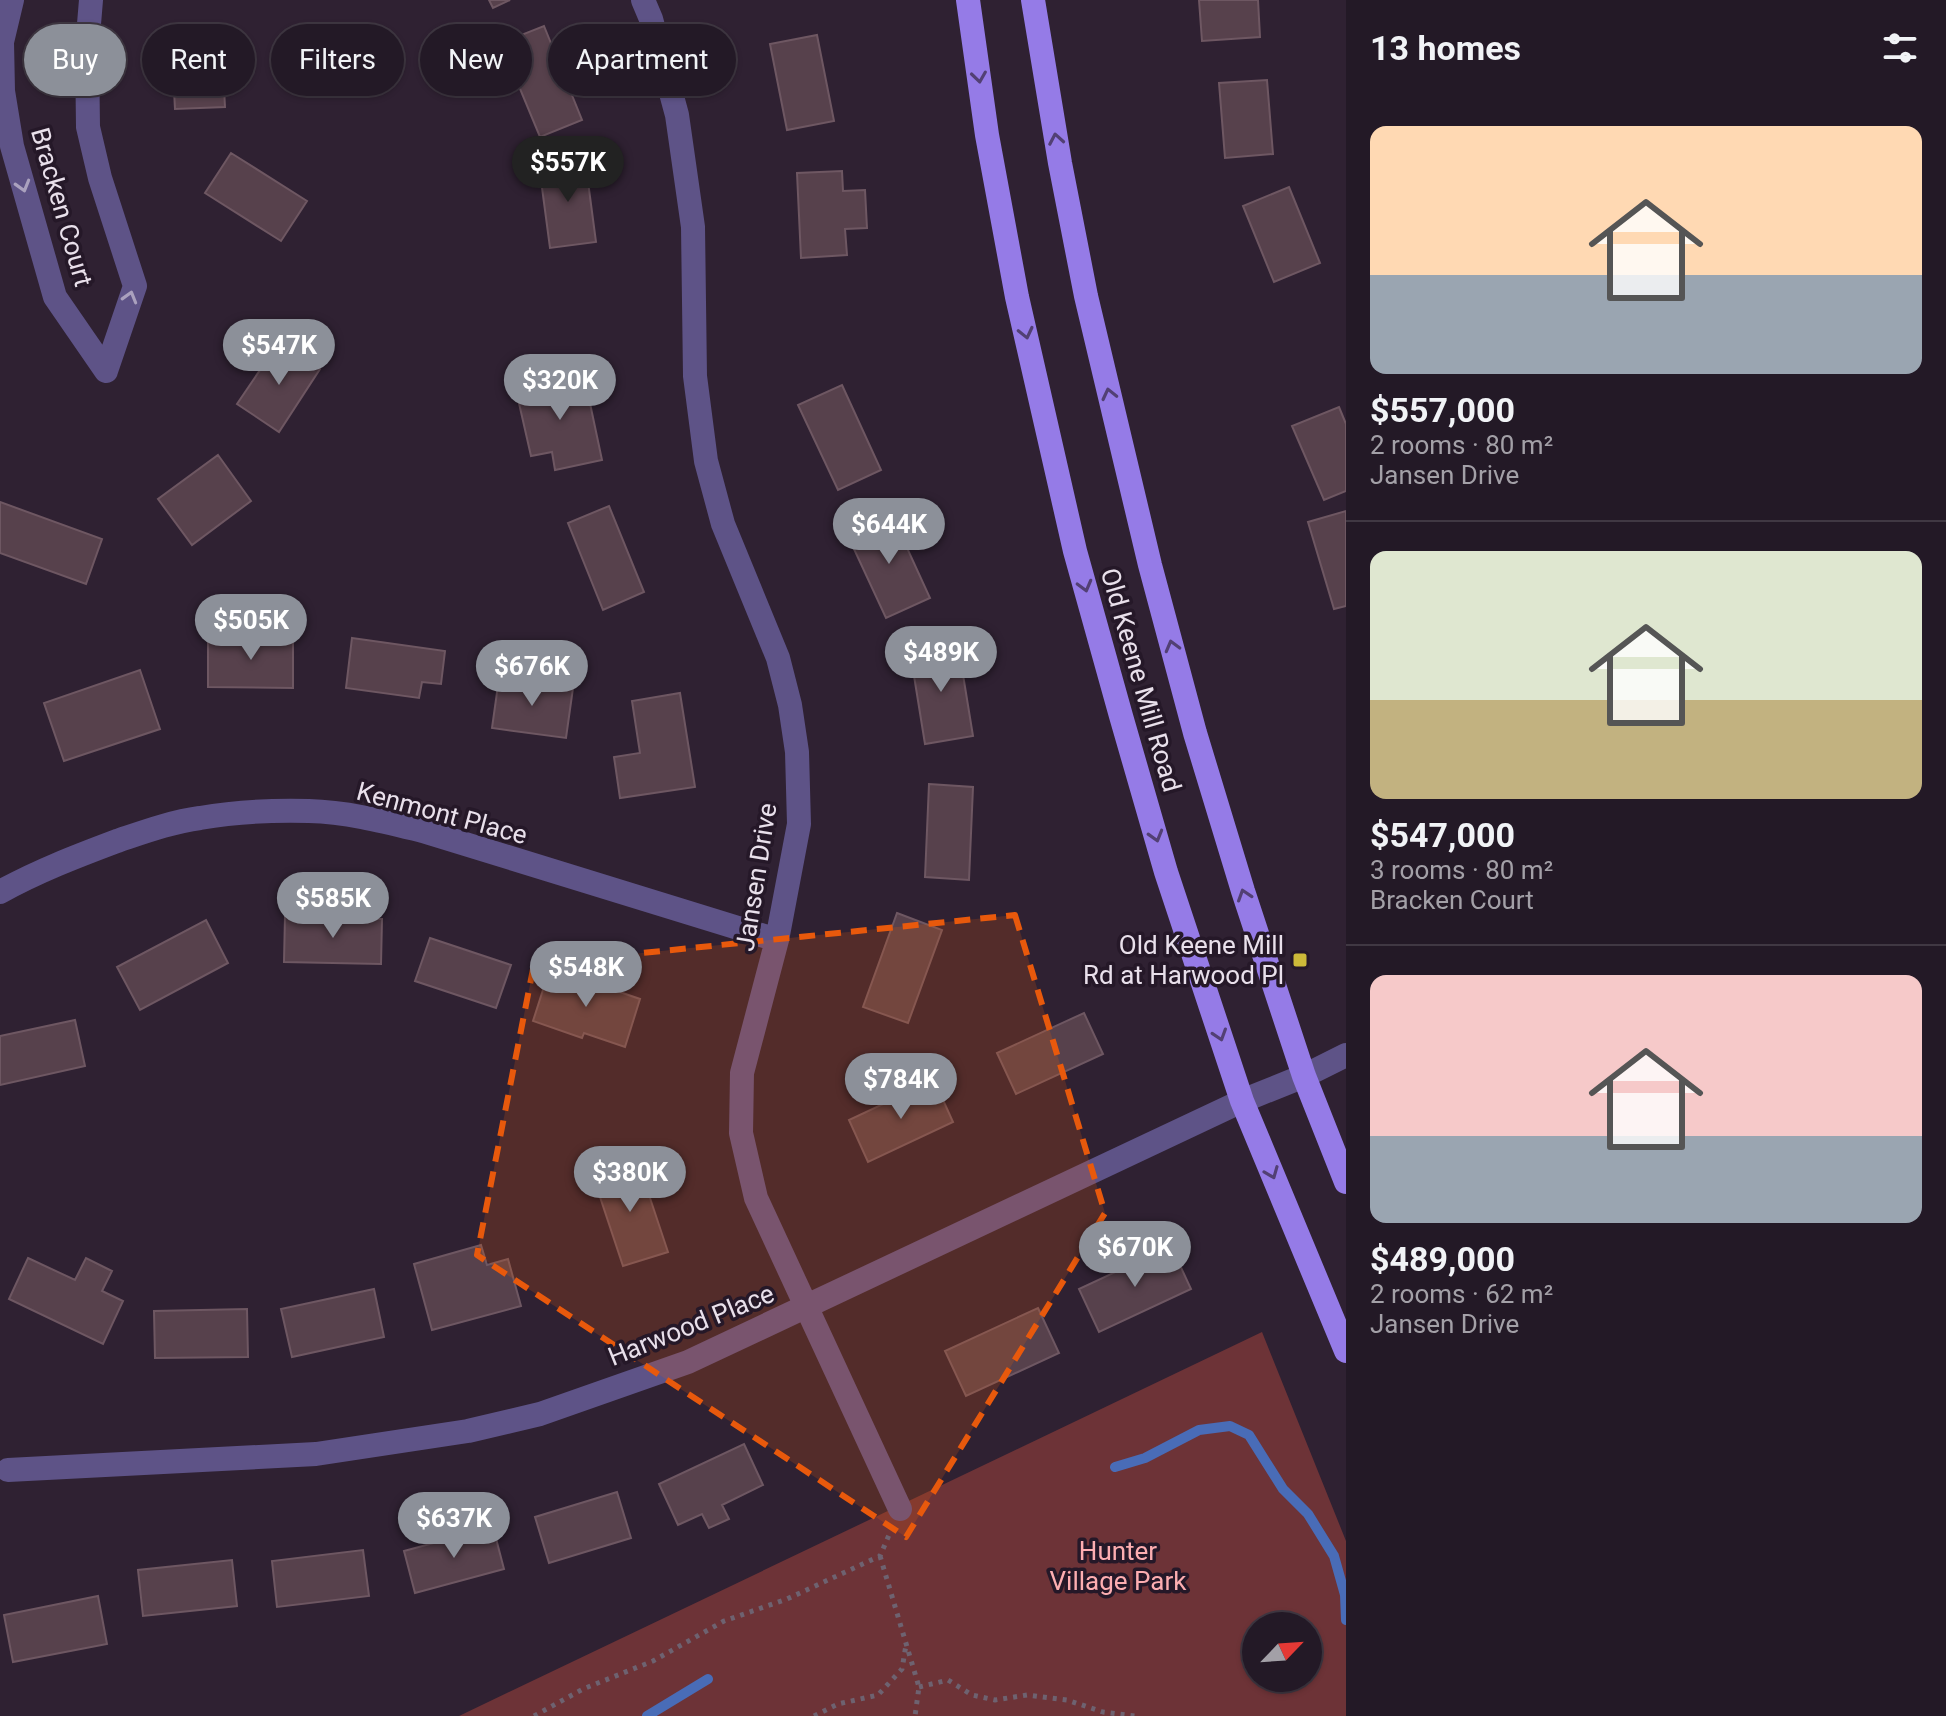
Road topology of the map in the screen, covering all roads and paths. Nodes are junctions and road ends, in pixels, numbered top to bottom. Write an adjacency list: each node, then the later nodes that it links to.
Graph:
1 (12, 0): 2 (street, Bracken Court, one-way to 2)
2 (91, 0)
3 (643, 0): 7 (street, Jansen Drive)
4 (968, 0): 10 (main road, Old Keene Mill Road, one-way to 10)
5 (1033, 0): 9 (main road, Old Keene Mill Road, one-way to 5)
6 (0, 892): 7 (street, Kenmont Place)
7 (777, 940): 12 (street, Jansen Drive)
8 (1346, 1055): 9 (street, Harwood Place)
9 (1304, 1076): 10 (street, Harwood Place); 11 (main road, Old Keene Mill Road)
10 (1242, 1101): 12 (street, Harwood Place); 13 (main road, Old Keene Mill Road, one-way to 13)
11 (1346, 1182)
12 (806, 1307): 14 (street, Harwood Place); 15 (street, Jansen Drive)
13 (1346, 1351)
14 (8, 1470)
15 (900, 1509): 16 (path)
16 (880, 1556): 17 (path); 19 (path)
17 (906, 1644): 18 (path); 20 (path)
18 (919, 1687): 21 (path); 22 (path)
19 (534, 1716)
20 (814, 1716)
21 (915, 1716)
22 (1135, 1716)

